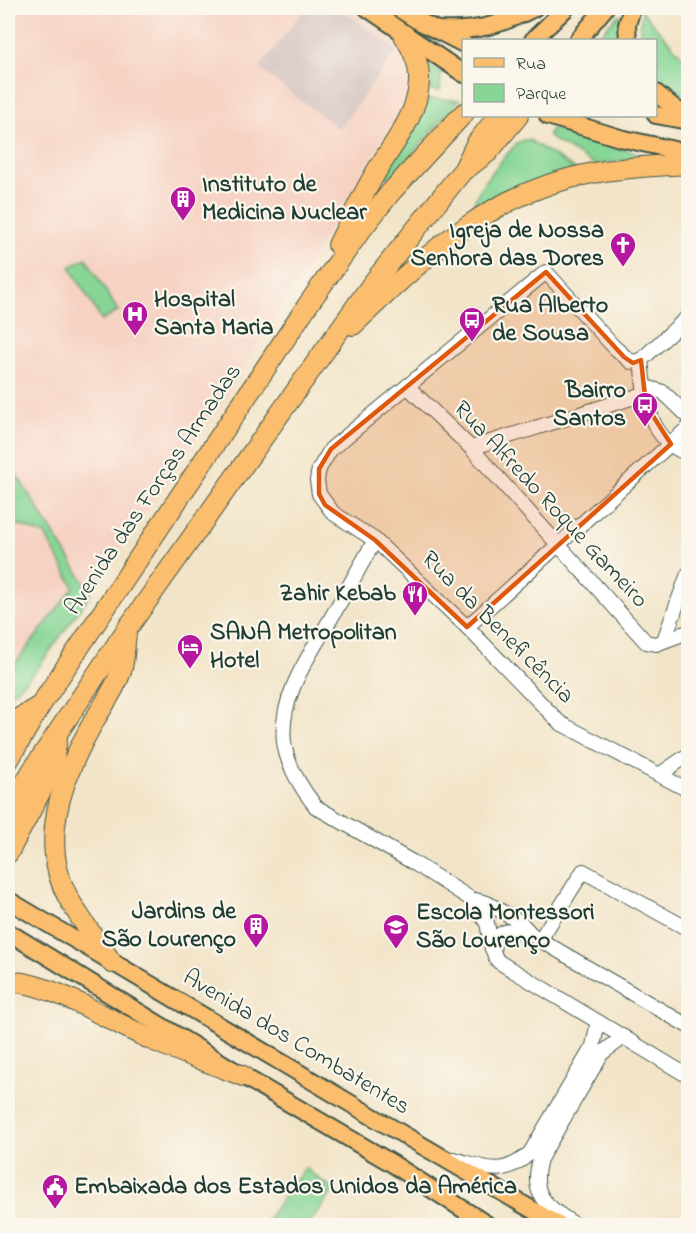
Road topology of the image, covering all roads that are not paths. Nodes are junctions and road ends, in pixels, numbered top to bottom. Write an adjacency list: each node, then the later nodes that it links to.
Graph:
1 (367, 8): 8 (main road)
2 (398, 8): 7 (main road)
3 (534, 8): 7 (main road)
4 (566, 8): 9 (main road)
5 (605, 8): 10 (main road)
6 (632, 8): 11 (main road)
7 (436, 30): 12 (main road)
8 (404, 35): 13 (main road); 24 (highway)
9 (534, 39)
10 (579, 39)
11 (628, 39)
12 (462, 43)
13 (462, 73)
14 (657, 94): 20 (main road)
15 (462, 115): 24 (highway, Avenida das Forças Armadas)
16 (657, 116): 20 (main road)
17 (497, 117): 23 (highway)
18 (517, 117): 23 (highway)
19 (551, 117): 21 (main road)
20 (688, 120)
21 (688, 153)
22 (688, 164): 26 (highway)
23 (464, 170): 26 (highway)
24 (307, 306): 42 (highway, Avenida das Forças Armadas)
25 (688, 317): 27 (street)
26 (317, 360): 39 (highway)
27 (641, 360): 28 (street); 29 (street)
28 (407, 386): 33 (street, Rua Alfredo Roque Gameiro); 35 (street)
29 (644, 394): 30 (street); 32 (street); 33 (street)
30 (688, 416)
31 (688, 428): 32 (street)
32 (671, 444): 34 (street); 36 (street)
33 (471, 448): 36 (street, Rua Alfredo Roque Gameiro)
34 (688, 454)
35 (375, 540): 38 (street, Rua da Beneficência); 51 (street)
36 (559, 545): 38 (street); 41 (street, Rua Alfredo Roque Gameiro)
37 (688, 574): 41 (street)
38 (467, 627): 47 (street, Rua da Beneficência)
39 (127, 629): 44 (highway); 57 (highway)
40 (688, 632): 41 (street)
41 (664, 640)
42 (40, 706): 43 (highway); 45 (highway, Avenida das Forças Armadas)
43 (8, 725)
44 (59, 729): 49 (highway); 50 (highway)
45 (11, 753)
46 (688, 755): 47 (street)
47 (659, 775): 48 (street, Rua da Beneficência)
48 (688, 790)
49 (8, 812)
50 (8, 853)
51 (471, 899): 55 (street); 56 (street)
52 (8, 900): 57 (main road, Avenida dos Combatentes)
53 (688, 929): 55 (street)
54 (8, 932): 62 (main road)
55 (535, 937): 56 (street); 60 (street)
56 (492, 949): 59 (street)
57 (112, 963): 64 (main road, Avenida dos Combatentes)
58 (8, 982): 62 (highway)
59 (598, 1022): 61 (street); 64 (street)
60 (688, 1026)
61 (624, 1037): 63 (street); 67 (street)
62 (243, 1076): 65 (main road)
63 (688, 1076)
64 (442, 1156): 66 (main road, Avenida dos Combatentes)
65 (489, 1226)
66 (560, 1226)
67 (577, 1226)

